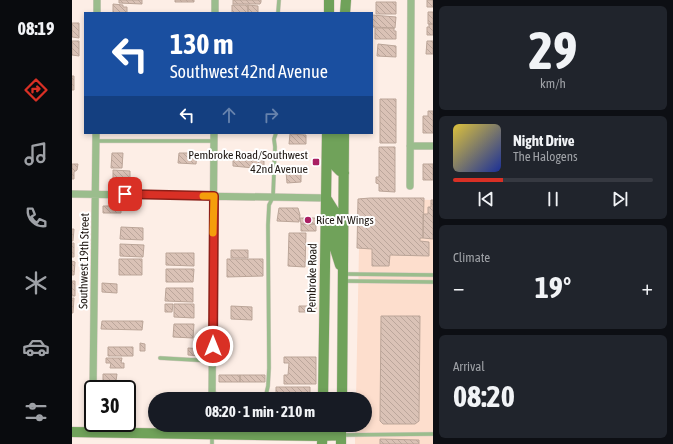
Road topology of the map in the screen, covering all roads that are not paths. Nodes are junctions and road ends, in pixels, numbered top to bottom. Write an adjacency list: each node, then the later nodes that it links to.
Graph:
1 (97, 0): 7 (street)
2 (215, 0): 8 (street)
3 (278, 0): 9 (lane)
4 (329, 0): 10 (main road)
5 (346, 0): 11 (main road)
6 (411, 0): 18 (street)
7 (97, 12)
8 (215, 12)
9 (278, 12)
10 (329, 12)
11 (346, 12)
12 (276, 134): 25 (lane)
13 (327, 134): 26 (main road, Pembroke Road)
14 (336, 134): 20 (main road)
15 (344, 134): 20 (main road)
16 (96, 137): 17 (lane); 23 (street, Southwest 19th Street)
17 (214, 137): 24 (street)
18 (410, 146): 19 (street); 21 (street)
19 (433, 146)
20 (344, 173): 31 (main road)
21 (410, 186)
22 (72, 194): 23 (street)
23 (96, 194): 24 (street); 38 (street, Southwest 19th Street)
24 (214, 196): 25 (street); 37 (street)
25 (274, 197): 26 (street); 40 (lane)
26 (326, 198): 31 (main road); 41 (main road, Pembroke Road)
27 (364, 275): 28 (lane); 31 (lane); 32 (lane)
28 (396, 275): 29 (lane); 33 (lane)
29 (425, 275): 30 (lane); 34 (lane)
30 (433, 275)
31 (343, 278): 32 (lane); 42 (main road)
32 (364, 281): 33 (lane)
33 (396, 282): 34 (lane)
34 (425, 282): 35 (lane)
35 (433, 282)
36 (160, 358): 37 (lane)
37 (213, 361): 39 (street)
38 (93, 380)
39 (212, 392)
40 (266, 392)
41 (320, 392)
42 (342, 392)
43 (136, 431): 44 (main road)
44 (148, 431)
45 (72, 432): 46 (main road)
46 (84, 432)
47 (212, 432): 52 (lane)
48 (242, 432): 51 (main road)
49 (341, 434): 50 (lane); 51 (main road)
50 (433, 434)
51 (322, 440)
52 (212, 444)

